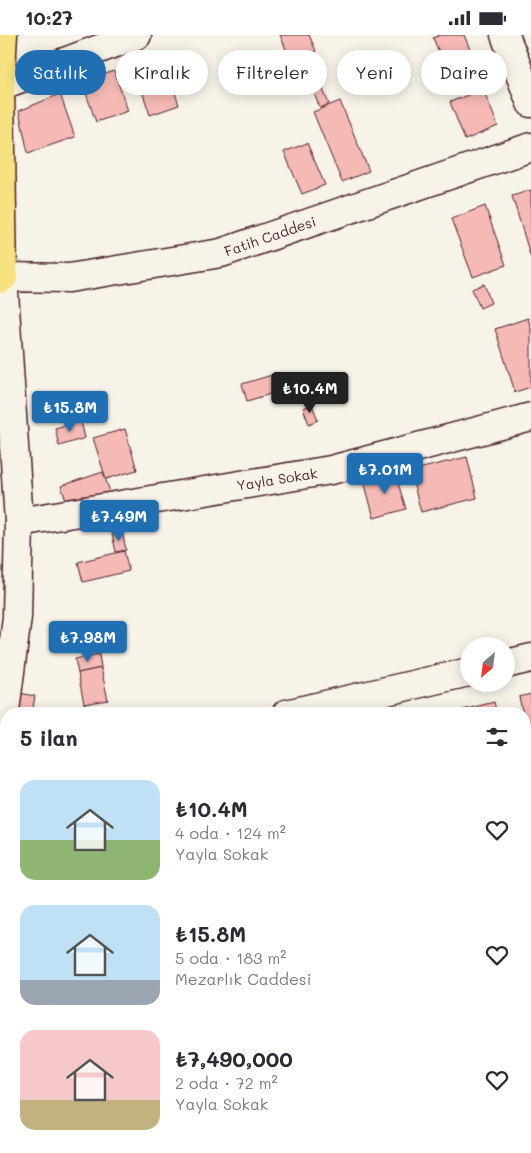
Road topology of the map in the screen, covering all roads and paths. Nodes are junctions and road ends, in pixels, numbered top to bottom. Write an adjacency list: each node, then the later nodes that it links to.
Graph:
1 (2, 35): 4 (main road)
2 (137, 35): 4 (street)
3 (505, 35): 5 (street)
4 (0, 86): 7 (main road)
5 (531, 103)
6 (531, 147): 7 (street, Fatih Caddesi)
7 (2, 278): 9 (street)
8 (531, 417): 9 (street, Yayla Sokak)
9 (19, 522): 13 (street)
10 (531, 658): 11 (street)
11 (515, 661)
12 (460, 674): 14 (street)
13 (5, 707)
14 (316, 707)

